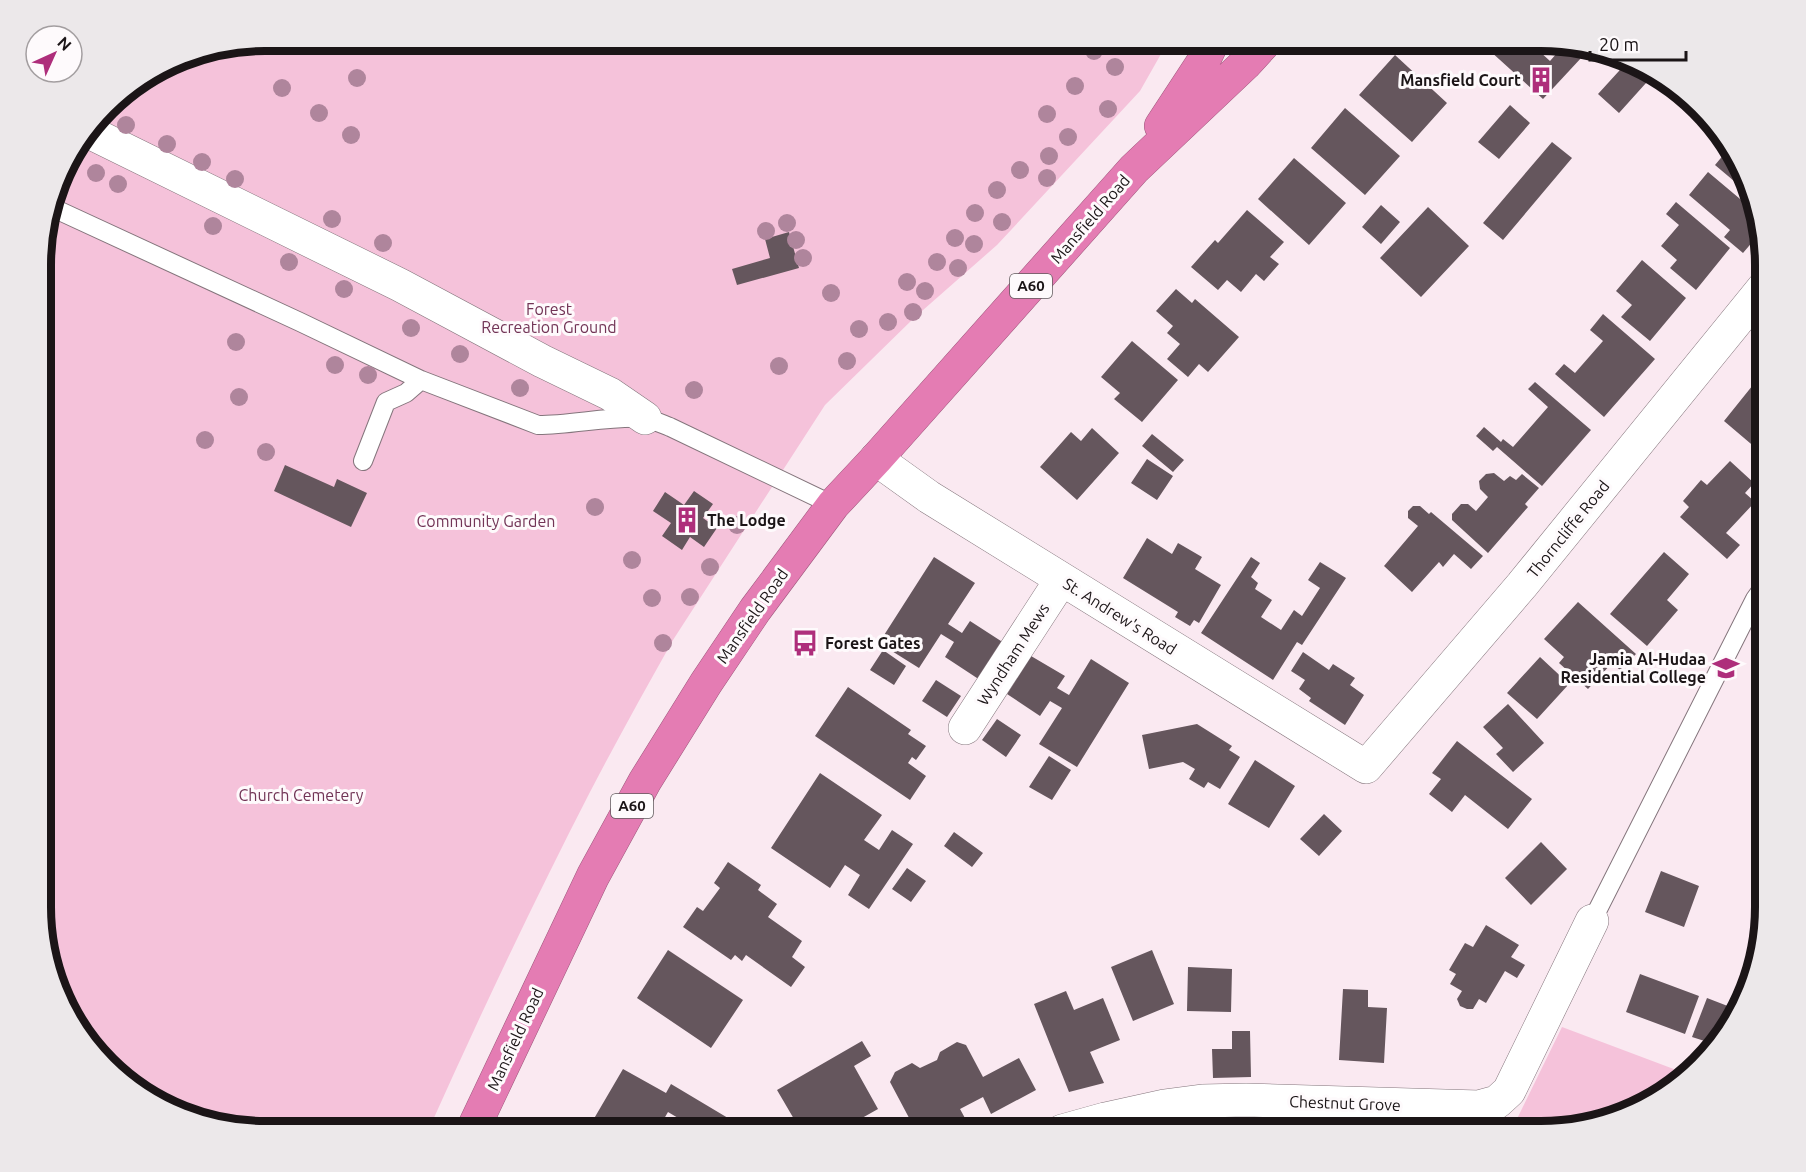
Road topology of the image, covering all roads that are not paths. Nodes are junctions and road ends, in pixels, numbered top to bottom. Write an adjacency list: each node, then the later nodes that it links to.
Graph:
1 (1208, 51): 4 (highway, Mansfield Road / A60)
2 (1256, 51): 4 (highway, Mansfield Road / A60)
3 (95, 135): 8 (street)
4 (1134, 170): 9 (highway, Mansfield Road / A60)
5 (58, 210): 7 (lane)
6 (1755, 298): 15 (street, Thorncliffe Road)
7 (421, 380): 8 (lane); 10 (lane)
8 (645, 418): 11 (lane)
9 (876, 459): 11 (highway, Mansfield Road / A60); 12 (street, St. Andrew's Road)
10 (363, 461)
11 (833, 505): 17 (highway, Mansfield Road / A60)
12 (1061, 580): 14 (street, Wyndham Mews); 15 (street, St. Andrew's Road)
13 (1755, 599): 16 (lane)
14 (964, 728)
15 (1366, 767)
16 (1592, 921): 18 (street, Chestnut Grove)
17 (477, 1121)
18 (1101, 1121)

